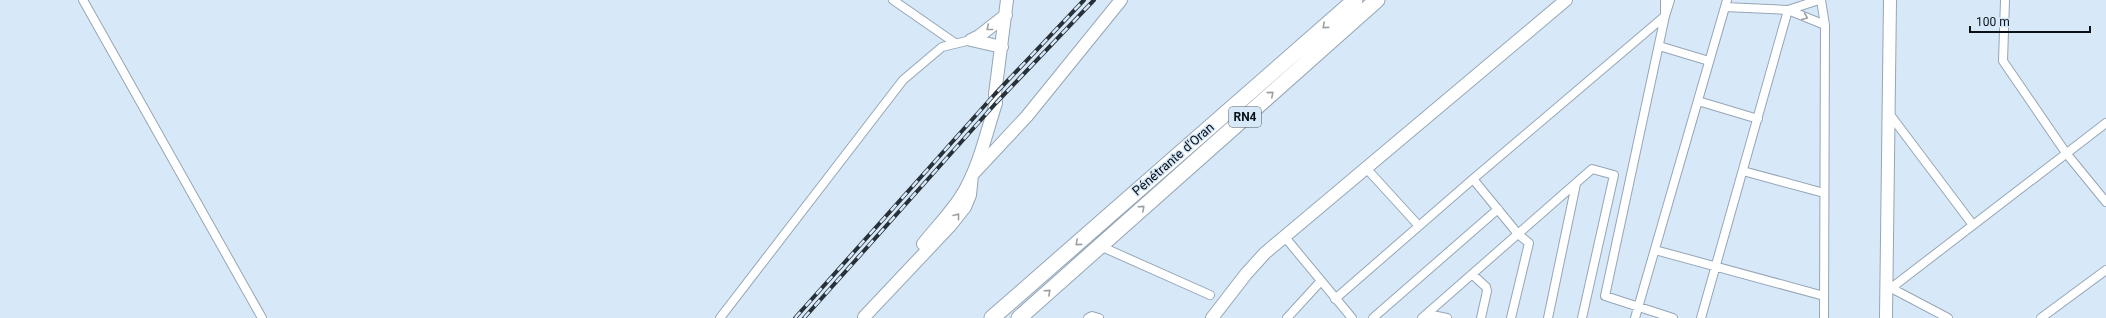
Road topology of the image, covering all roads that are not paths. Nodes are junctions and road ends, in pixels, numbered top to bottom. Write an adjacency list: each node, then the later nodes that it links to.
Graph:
1 (83, 0): 52 (street)
2 (893, 0): 18 (street)
3 (1121, 0): 29 (street)
4 (1355, 0): 54 (highway, Pénétrante d'Oran / RN4, one-way to 54)
5 (1376, 0): 39 (highway, Pénétrante d'Oran / RN4, one-way to 5)
6 (1566, 0): 27 (street)
7 (1665, 0): 15 (street)
8 (1670, 0): 15 (street)
9 (1820, 0): 14 (street); 16 (street)
10 (1890, 0): 23 (street)
11 (2005, 0): 26 (street)
12 (1726, 3): 14 (street); 21 (street)
13 (1008, 5): 17 (street, one-way to 17); 20 (street)
14 (1788, 10): 16 (street, one-way to 16); 24 (street)
15 (1665, 16): 19 (street); 30 (street)
16 (1825, 25): 32 (street)
17 (971, 40): 18 (street); 20 (street)
18 (955, 43): 53 (street)
19 (1659, 46): 21 (street); 49 (street)
20 (1002, 47): 29 (street)
21 (1709, 61): 22 (street)
22 (1698, 101): 24 (street); 40 (street)
23 (1888, 112): 35 (street); 45 (street)
24 (1758, 118): 28 (street)
25 (2106, 123): 26 (street)
26 (2066, 153): 33 (street); 35 (street)
27 (1366, 168): 36 (street); 38 (street)
28 (1743, 171): 32 (street); 41 (street)
29 (972, 175): 51 (street)
30 (1473, 179): 34 (street); 36 (street)
31 (1576, 184): 37 (street); 65 (street); 66 (street)
32 (1824, 193): 47 (street)
33 (2106, 202)
34 (1498, 209): 37 (street); 61 (street)
35 (1973, 225): 45 (street)
36 (1419, 226): 48 (street)
37 (1518, 234): 43 (street); 64 (street)
38 (1284, 236): 44 (street); 58 (street)
39 (1100, 246): 46 (street); 55 (highway, Pénétrante d'Oran / RN4, one-way to 39)
40 (1655, 250): 41 (street); 49 (street)
41 (1716, 266): 47 (street); 69 (street)
42 (2106, 270): 73 (street)
43 (1472, 274): 50 (street); 63 (street)
44 (1320, 282): 48 (street); 59 (street)
45 (1889, 290): 71 (street); 72 (street)
46 (1210, 295)
47 (1824, 296): 70 (street)
48 (1335, 299): 60 (street)
49 (1638, 308): 67 (street); 68 (street)
50 (1425, 316): 62 (street)
51 (864, 317)
52 (262, 318)
53 (720, 318)
54 (992, 318)
55 (1019, 318)
56 (1088, 318): 57 (street)
57 (1099, 318)
58 (1212, 318)
59 (1287, 318)
60 (1352, 318)
61 (1372, 318)
62 (1447, 318)
63 (1480, 318)
64 (1511, 318)
65 (1548, 318)
66 (1582, 318)
67 (1635, 318)
68 (1673, 318)
69 (1701, 318)
70 (1824, 318)
71 (1886, 318)
72 (1948, 318)
73 (2041, 318)

